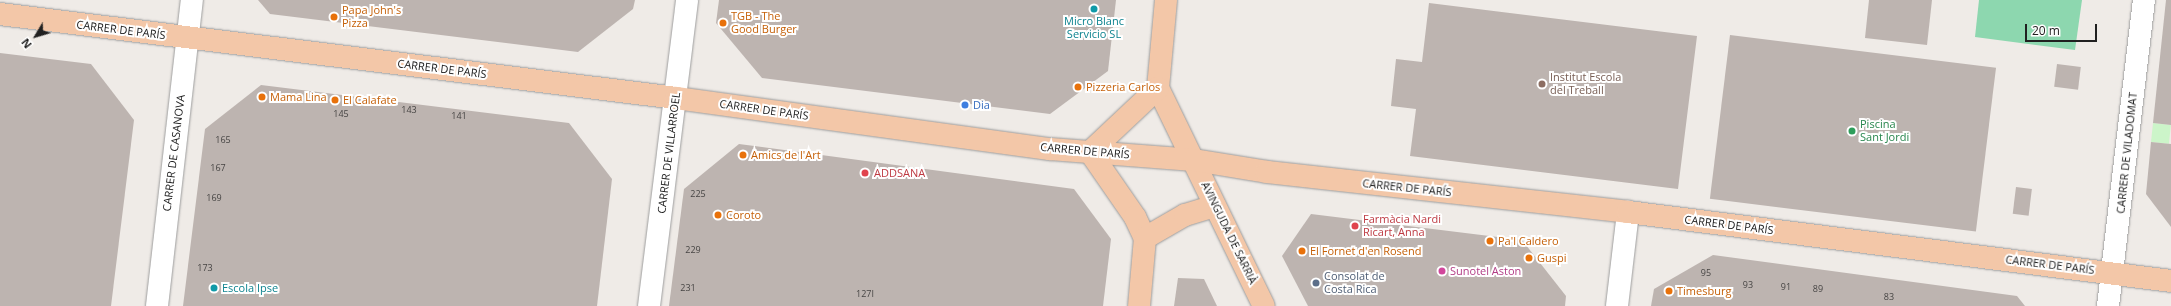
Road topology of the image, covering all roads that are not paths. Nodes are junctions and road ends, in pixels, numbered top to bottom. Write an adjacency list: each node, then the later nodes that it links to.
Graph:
1 (192, 0): 6 (street, CARRER DE CASANOVA)
2 (687, 0): 8 (street, CARRER DE VILLARROEL)
3 (1166, 0): 7 (main road)
4 (2144, 0): 14 (street, CARRER DE VILADOMAT)
5 (0, 14): 6 (main road, CARRER DE PARÍS)
6 (187, 38): 8 (main road, CARRER DE PARÍS); 16 (street, CARRER DE CASANOVA)
7 (1158, 88): 9 (main road); 10 (main road, AVINGUDA DE SARRIÀ)
8 (676, 98): 9 (main road, CARRER DE PARÍS); 17 (street, CARRER DE VILLARROEL)
9 (1090, 152): 10 (main road, CARRER DE PARÍS); 13 (main road)
10 (1194, 160): 11 (main road, AVINGUDA DE SARRIÀ); 12 (main road, CARRER DE PARÍS)
11 (1215, 206): 13 (main road); 19 (main road, AVINGUDA DE SARRIÀ)
12 (1628, 212): 14 (main road, CARRER DE PARÍS); 20 (street)
13 (1145, 238): 18 (main road)
14 (2114, 273): 15 (main road, CARRER DE PARÍS); 21 (street, CARRER DE VILADOMAT)
15 (2171, 281)
16 (157, 306)
17 (649, 306)
18 (1139, 306)
19 (1264, 306)
20 (1617, 306)
21 (2108, 306)

